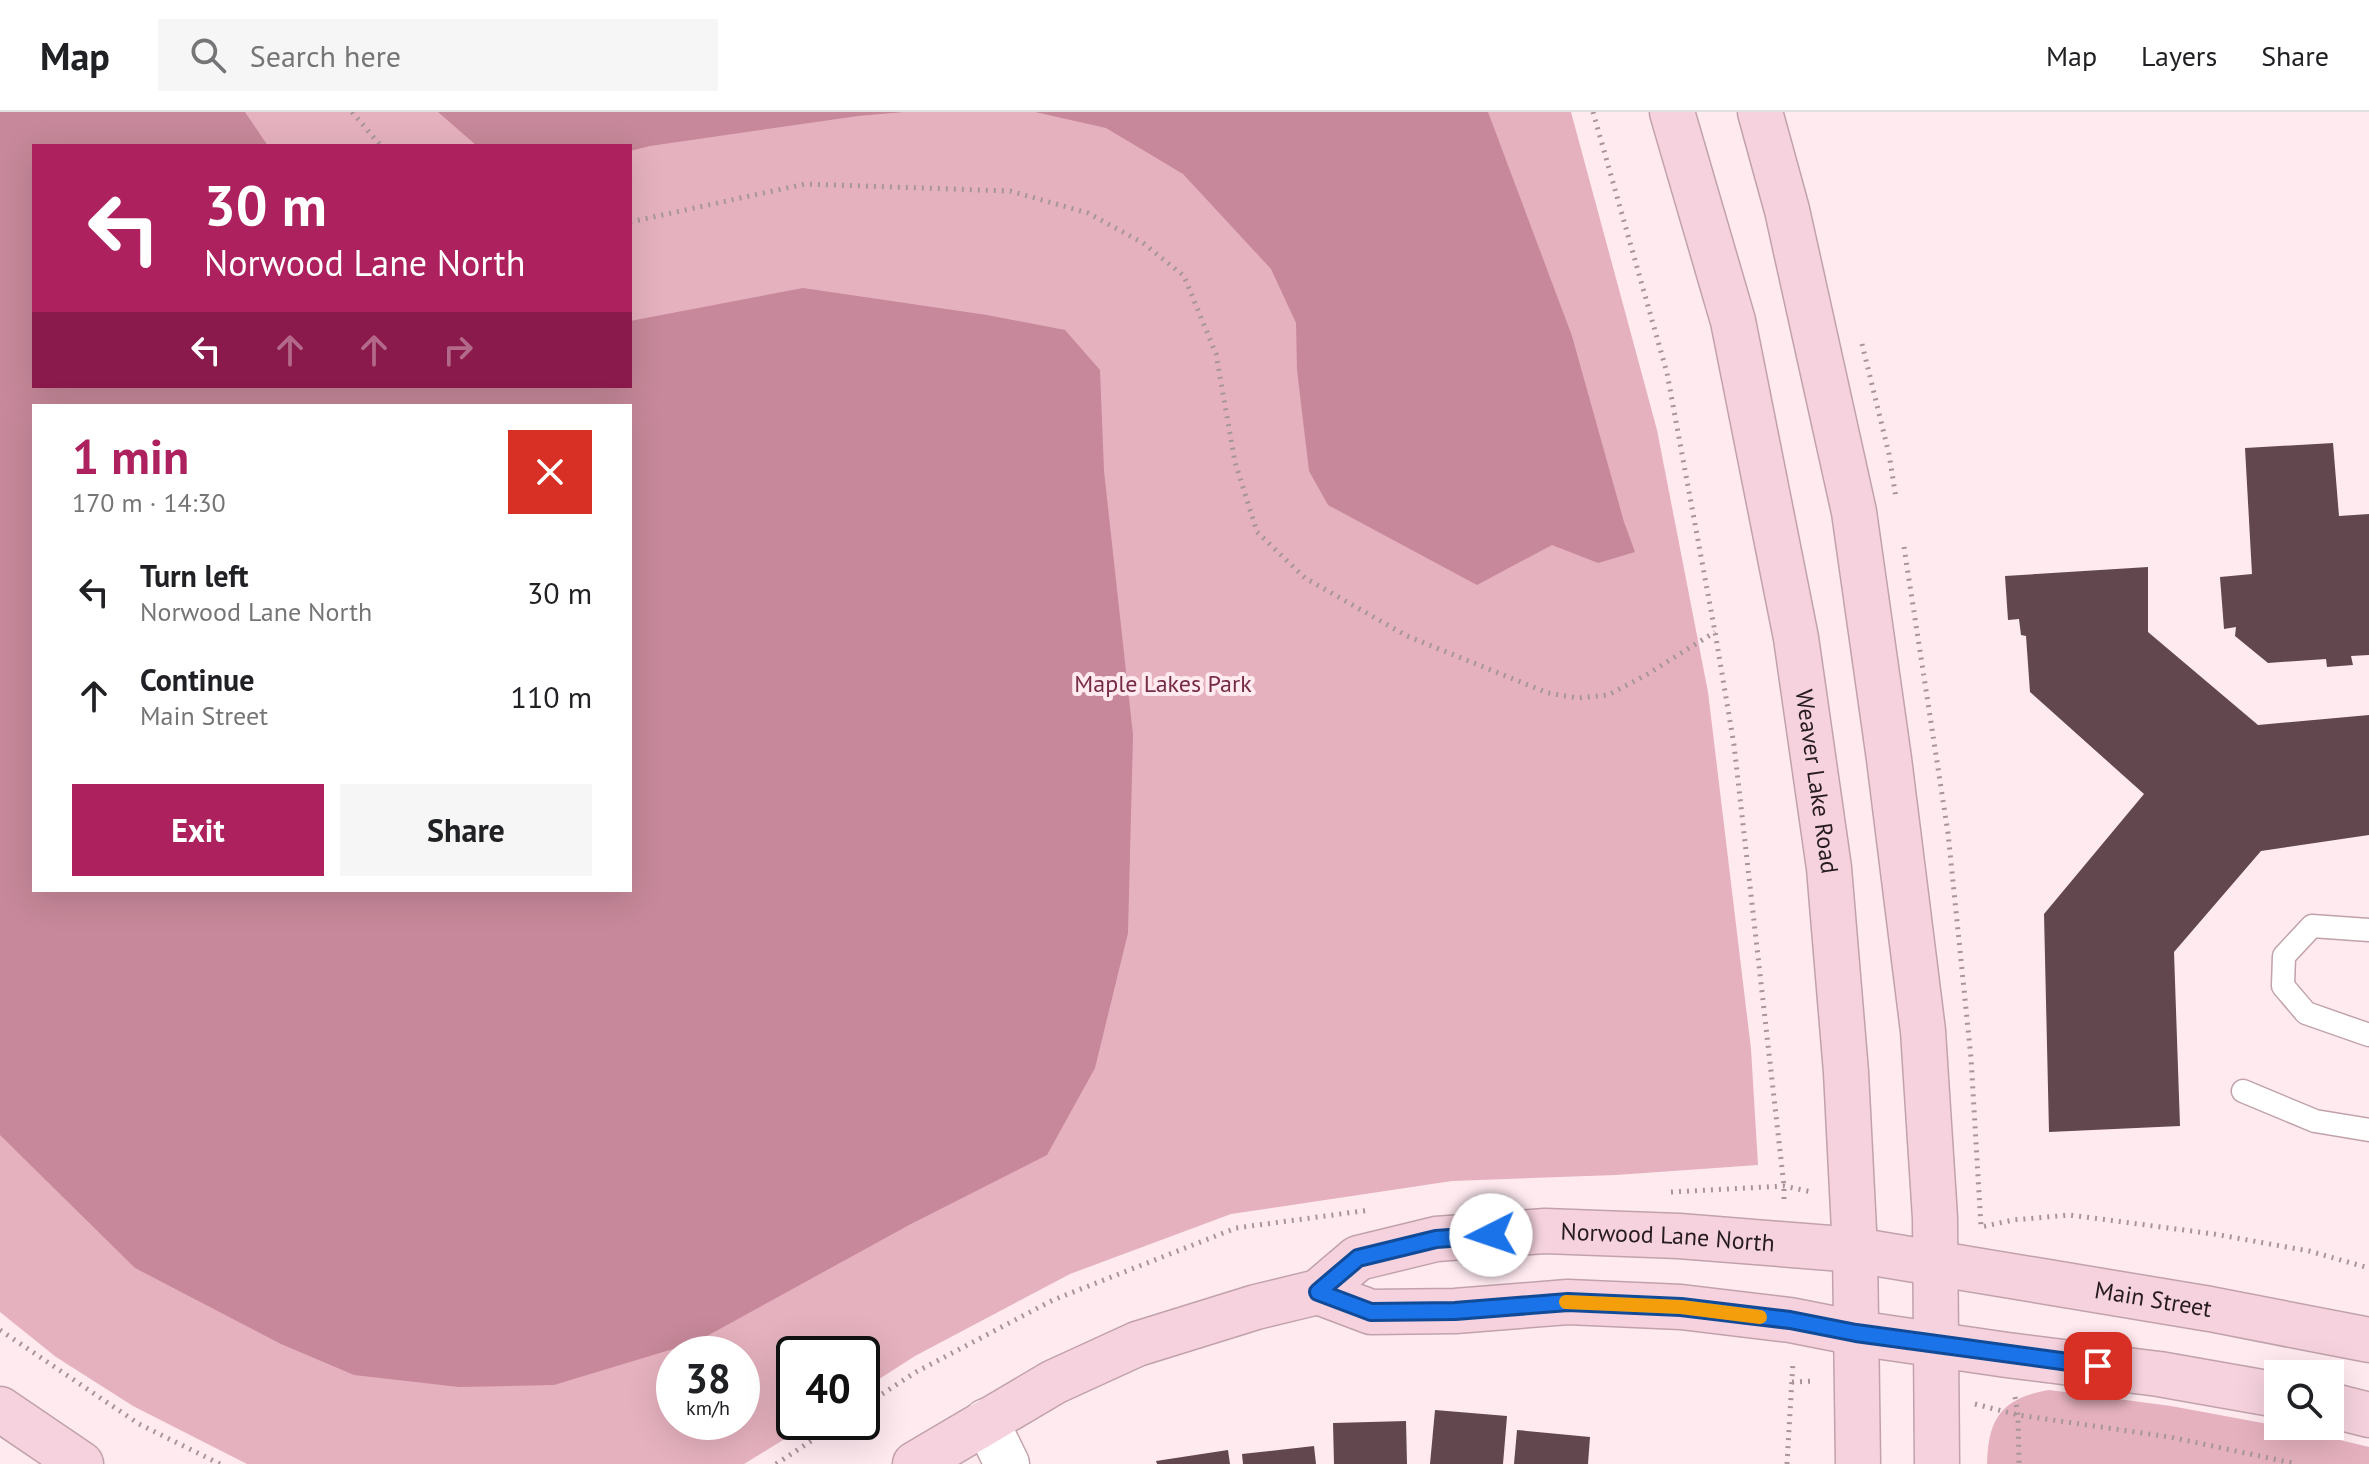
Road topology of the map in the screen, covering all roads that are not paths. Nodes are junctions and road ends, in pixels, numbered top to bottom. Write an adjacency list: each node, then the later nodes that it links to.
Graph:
1 (1672, 112): 7 (main road, Weaver Lake Road)
2 (1760, 112): 8 (main road)
3 (2369, 930): 4 (lane)
4 (2369, 1035)
5 (2243, 1091): 6 (lane)
6 (2369, 1130)
7 (1855, 1250): 8 (main road, Norwood Lane North); 9 (main road, Norwood Lane North); 10 (main road, Weaver Lake Road)
8 (1936, 1264): 11 (main road, Main Street); 12 (main road)
9 (1318, 1292): 10 (main road); 17 (main road, Norwood Lane North)
10 (1856, 1333): 12 (main road); 21 (main road, Weaver Lake Road)
11 (2369, 1340)
12 (1937, 1344): 13 (main road); 22 (main road)
13 (2264, 1393)
14 (0, 1409): 18 (main road)
15 (2344, 1409): 16 (main road)
16 (2369, 1415)
17 (986, 1421): 19 (main road, Norwood Lane North); 20 (street)
18 (81, 1464)
19 (915, 1464)
20 (1007, 1464)
21 (1858, 1464)
22 (1937, 1464)

